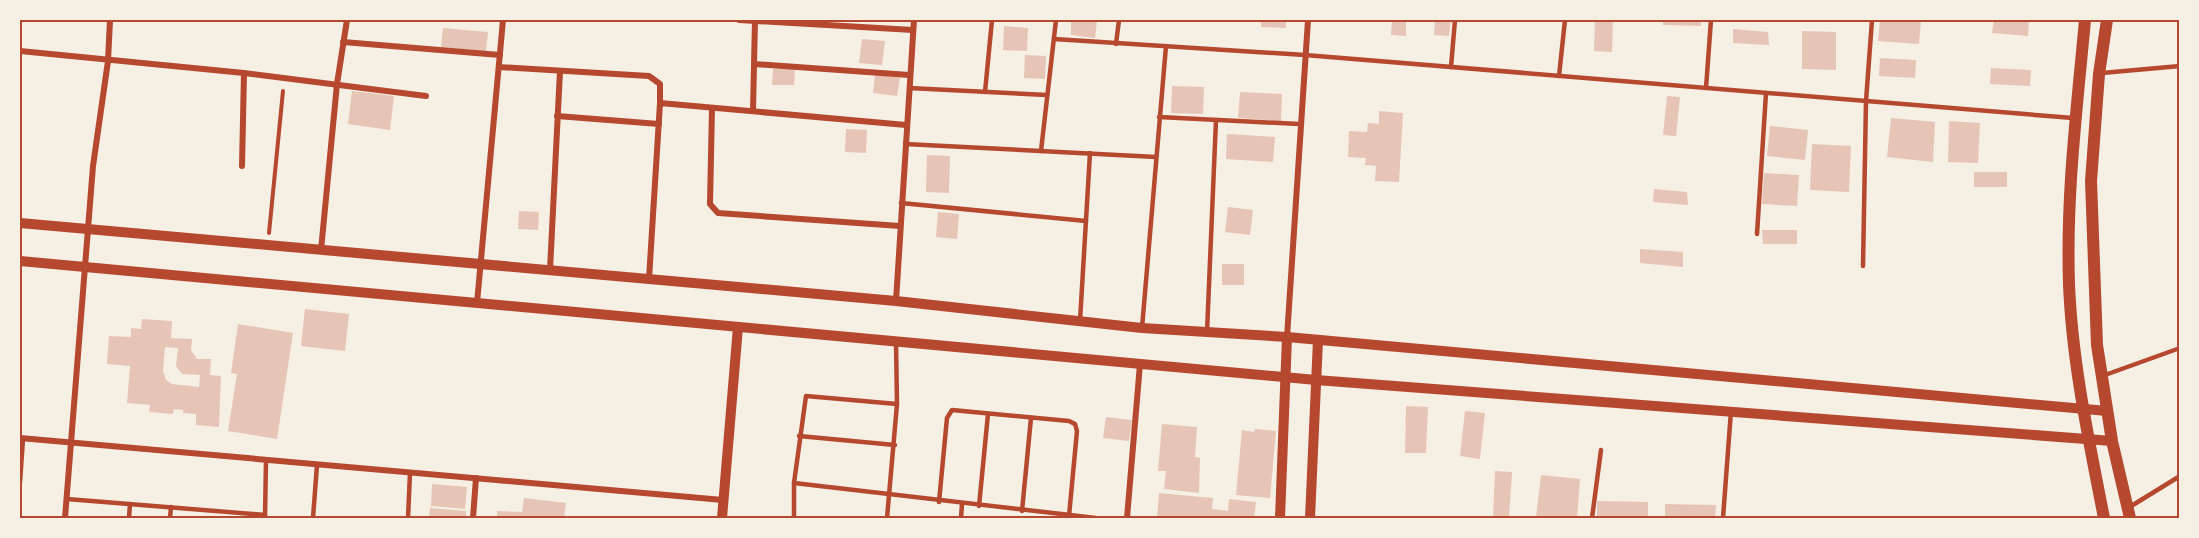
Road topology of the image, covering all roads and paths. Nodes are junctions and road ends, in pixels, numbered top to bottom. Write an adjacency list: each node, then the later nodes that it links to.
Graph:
1 (110, 20): 26 (street)
2 (347, 20): 20 (street)
3 (503, 20): 24 (street)
4 (739, 20): 5 (street)
5 (755, 20): 17 (street); 27 (street)
6 (914, 20): 18 (street)
7 (992, 20): 40 (lane)
8 (1056, 20): 19 (lane)
9 (1119, 20): 21 (lane)
10 (1308, 20): 25 (street)
11 (1455, 20): 30 (lane)
12 (1565, 20): 35 (lane)
13 (1711, 20): 39 (lane)
14 (1872, 20): 44 (lane)
15 (2085, 20): 50 (main road)
16 (2107, 20): 33 (main road)
17 (849, 23): 18 (street)
18 (913, 30): 34 (street)
19 (1054, 39): 21 (lane); 42 (lane)
20 (343, 42): 24 (street); 37 (street)
21 (1116, 44): 22 (lane)
22 (1166, 46): 25 (lane); 49 (lane)
23 (20, 51): 26 (street)
24 (500, 55): 29 (street)
25 (1305, 55): 30 (lane); 53 (street)
26 (108, 61): 32 (street); 64 (street)
27 (754, 64): 34 (street); 47 (street)
28 (2180, 66): 33 (lane)
29 (499, 67): 31 (street); 69 (street)
30 (1451, 67): 35 (lane)
31 (560, 71): 45 (street); 48 (street)
32 (244, 73): 36 (street); 59 (street)
33 (2099, 74): 85 (main road)
34 (909, 75): 38 (street)
35 (1559, 76): 39 (lane)
36 (284, 78): 37 (street); 66 (path)
37 (337, 84): 43 (street); 67 (street)
38 (909, 88): 40 (lane); 54 (street)
39 (1706, 88): 41 (lane)
40 (985, 92): 42 (lane)
41 (1766, 93): 44 (lane); 65 (lane)
42 (1047, 95): 56 (lane)
43 (426, 96)
44 (1866, 101): 50 (lane); 70 (lane)
45 (660, 103): 46 (street); 52 (street)
46 (712, 108): 47 (street); 63 (street)
47 (753, 111): 54 (street)
48 (557, 116): 52 (street); 72 (street)
49 (1159, 117): 51 (lane); 58 (lane)
50 (2076, 118): 89 (main road)
51 (1216, 120): 53 (lane); 79 (lane)
52 (658, 124): 73 (street)
53 (1299, 124): 80 (street)
54 (906, 125): 55 (street)
55 (904, 144): 56 (lane); 60 (street)
56 (1041, 151): 57 (lane)
57 (1090, 153): 58 (lane); 61 (lane)
58 (1156, 157): 78 (lane)
59 (242, 166)
60 (901, 203): 61 (lane); 63 (street)
61 (1086, 221): 76 (lane)
62 (20, 223): 64 (street)
63 (900, 226): 74 (street)
64 (90, 230): 66 (street); 71 (street)
65 (1757, 234)
66 (268, 246): 67 (street)
67 (321, 250): 69 (street)
68 (20, 261): 71 (street)
69 (481, 264): 72 (street); 75 (street)
70 (1863, 266)
71 (86, 267): 75 (street); 98 (street)
72 (550, 270): 73 (street)
73 (649, 279): 74 (street)
74 (896, 301): 76 (street)
75 (477, 303): 77 (street)
76 (1080, 321): 78 (street)
77 (738, 327): 82 (street); 110 (street)
78 (1142, 328): 79 (street)
79 (1207, 332): 80 (street)
80 (1287, 337): 81 (street); 86 (street)
81 (1318, 340): 87 (street); 89 (street)
82 (896, 341): 84 (street); 88 (lane)
83 (2180, 348): 85 (lane)
84 (1140, 362): 86 (street); 133 (street)
85 (2102, 376): 91 (main road)
86 (1286, 377): 87 (street); 134 (street)
87 (1316, 380): 90 (street); 135 (street)
88 (897, 404): 94 (lane); 99 (lane)
89 (2083, 409): 91 (street); 96 (main road)
90 (1731, 411): 96 (street); 137 (lane)
91 (2108, 411): 97 (main road)
92 (987, 414): 93 (lane); 111 (lane); 114 (lane)
93 (1031, 418): 117 (lane); 119 (lane)
94 (799, 436): 99 (lane); 107 (lane)
95 (21, 439): 98 (street); 106 (lane)
96 (2089, 439): 97 (street); 138 (main road)
97 (2112, 441): 118 (main road)
98 (72, 443): 101 (street); 109 (street)
99 (895, 445): 108 (lane)
100 (1600, 450): 136 (lane)
101 (266, 460): 102 (street); 120 (lane)
102 (317, 465): 103 (street); 125 (lane)
103 (410, 473): 105 (street); 126 (lane)
104 (2180, 476): 118 (lane)
105 (476, 478): 110 (street); 127 (street)
106 (20, 482)
107 (794, 483): 108 (lane); 129 (lane)
108 (890, 495): 111 (lane); 130 (lane)
109 (67, 499): 112 (lane); 121 (street)
110 (723, 500): 128 (street)
111 (939, 502): 113 (lane)
112 (130, 504): 115 (lane); 122 (lane)
113 (962, 504): 114 (lane); 131 (lane)
114 (979, 506): 117 (lane)
115 (171, 507): 116 (lane); 123 (lane)
116 (216, 511): 120 (lane); 124 (lane)
117 (1022, 511): 119 (lane)
118 (2129, 514)
119 (1068, 516): 132 (lane)
120 (265, 517)
121 (66, 519)
122 (129, 519)
123 (170, 519)
124 (216, 519)
125 (314, 519)
126 (408, 519)
127 (473, 519)
128 (722, 519)
129 (794, 519)
130 (887, 519)
131 (961, 519)
132 (1096, 519)
133 (1127, 519)
134 (1280, 519)
135 (1310, 519)
136 (1592, 519)
137 (1723, 519)
138 (2104, 519)

